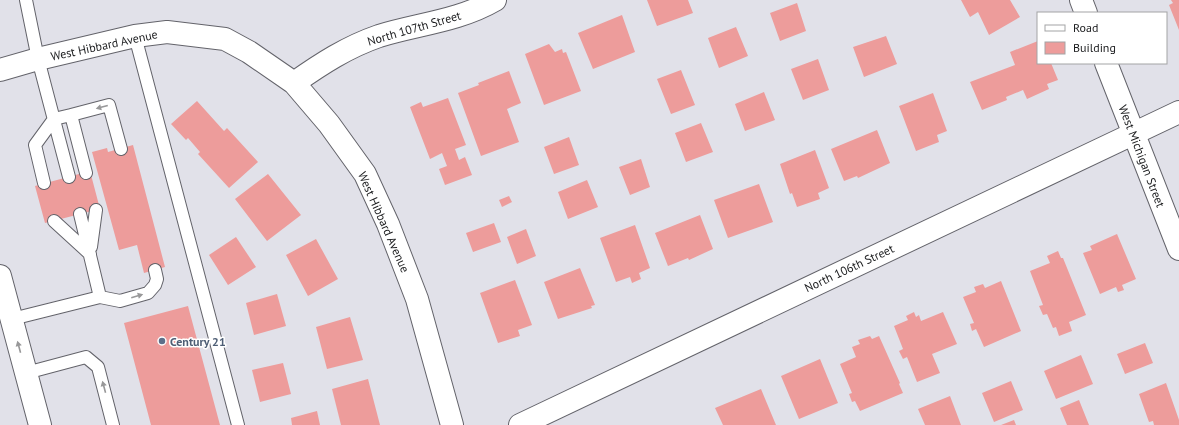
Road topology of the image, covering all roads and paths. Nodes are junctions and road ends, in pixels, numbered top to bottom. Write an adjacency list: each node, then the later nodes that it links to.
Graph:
1 (26, 0): 6 (lane)
2 (495, 0): 9 (street, North 107th Street)
3 (1081, 0): 4 (street)
4 (1086, 12)
5 (135, 36): 6 (street, West Hibbard Avenue); 9 (street, West Hibbard Avenue); 30 (lane)
6 (38, 59): 8 (street, West Hibbard Avenue); 12 (lane)
7 (1106, 64): 13 (street, West Michigan Street)
8 (0, 70)
9 (294, 83): 31 (street, West Hibbard Avenue)
10 (1179, 112): 13 (street, North 106th Street)
11 (71, 115): 12 (lane); 14 (lane, one-way to 11); 15 (lane)
12 (54, 119): 16 (lane); 17 (lane)
13 (1134, 134): 21 (street, West Michigan Street); 32 (street, North 106th Street)
14 (121, 148)
15 (86, 173)
16 (69, 177)
17 (44, 183)
18 (96, 210): 22 (lane)
19 (80, 214): 22 (lane)
20 (54, 221): 22 (lane)
21 (1179, 249)
22 (90, 254): 25 (lane)
23 (155, 270): 25 (lane, one-way to 23)
24 (0, 276): 26 (street)
25 (100, 297): 26 (lane)
26 (6, 304): 27 (street, one-way to 26)
27 (26, 373): 28 (street); 29 (lane, one-way to 27)
28 (40, 425)
29 (114, 425)
30 (238, 425)
31 (452, 425)
32 (520, 425)

